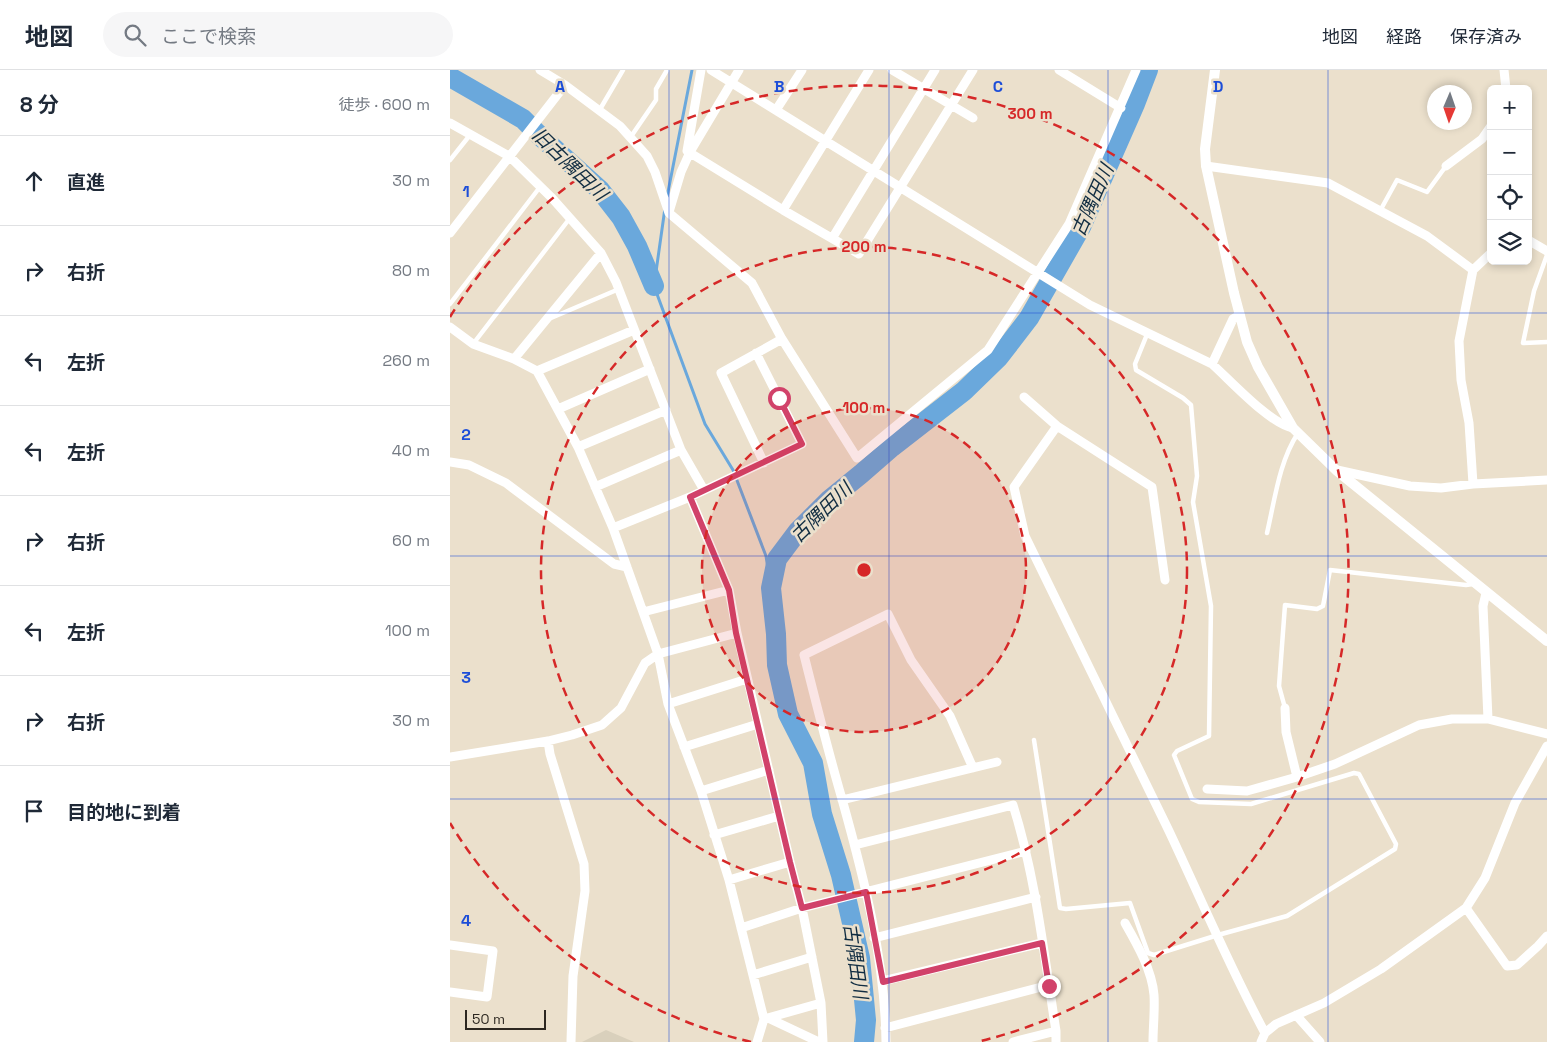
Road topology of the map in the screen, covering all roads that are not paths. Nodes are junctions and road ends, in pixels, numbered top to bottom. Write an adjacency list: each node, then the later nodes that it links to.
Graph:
1 (540, 70): 17 (street)
2 (623, 70): 23 (lane)
3 (667, 70): 28 (lane)
4 (701, 70): 30 (street)
5 (711, 70): 16 (street)
6 (739, 70): 16 (street)
7 (802, 70): 22 (street)
8 (869, 70): 29 (street)
9 (892, 70): 19 (street)
10 (935, 70): 19 (street)
11 (973, 70): 20 (street)
12 (1059, 70): 21 (street)
13 (1136, 70): 21 (street)
14 (1214, 70): 33 (street)
15 (1504, 70): 18 (street)
16 (731, 82): 22 (street); 30 (street)
17 (565, 85): 23 (street); 31 (street)
18 (1506, 85)
19 (924, 89): 20 (street); 35 (street)
20 (952, 106): 24 (street); 37 (street)
21 (1121, 108): 50 (street)
22 (776, 110): 29 (street)
23 (599, 111): 28 (street)
24 (973, 118)
25 (450, 123): 27 (street)
26 (1488, 130): 34 (street)
27 (470, 135): 31 (street); 32 (lane)
28 (630, 138): 40 (street)
29 (826, 141): 35 (street); 38 (street)
30 (690, 152): 38 (street); 40 (street)
31 (509, 156): 36 (street); 42 (street)
32 (450, 160)
33 (1206, 166): 39 (street); 53 (street)
34 (1446, 166): 39 (lane)
35 (873, 171): 37 (street); 43 (street)
36 (540, 187): 41 (street); 52 (lane)
37 (901, 187): 43 (street); 50 (street)
38 (783, 210): 43 (street)
39 (1380, 210): 49 (street)
40 (669, 213): 58 (street)
41 (570, 218): 46 (street); 60 (lane)
42 (450, 233)
43 (832, 237)
44 (1532, 242): 45 (street)
45 (1547, 251)
46 (600, 253): 51 (street); 54 (street)
47 (1547, 255): 59 (lane)
48 (1487, 257): 49 (street)
49 (1473, 270): 77 (street)
50 (1038, 272): 57 (street); 58 (street)
51 (618, 289): 54 (lane); 56 (street)
52 (450, 304)
53 (1240, 315): 63 (street); 70 (street)
54 (544, 321): 62 (street)
55 (450, 327): 60 (street)
56 (634, 330): 64 (street); 65 (street)
57 (1148, 332): 63 (street); 122 (lane)
58 (782, 339): 61 (street)
59 (1547, 342)
60 (473, 344): 62 (street)
61 (756, 353): 74 (street); 74 (street)
62 (514, 359): 65 (street)
63 (1212, 364): 70 (street)
64 (650, 369): 67 (street); 68 (street)
65 (537, 371): 67 (street)
66 (1024, 397): 69 (street)
67 (558, 409): 71 (street)
68 (666, 410): 71 (street); 72 (street)
69 (1058, 426): 84 (street); 122 (street)
70 (1295, 430): 75 (street); 82 (lane)
71 (578, 447): 78 (street)
72 (681, 450): 78 (street); 79 (street)
73 (450, 462): 83 (street)
74 (764, 463): 79 (street)
75 (1336, 470): 77 (street); 85 (street)
76 (1547, 480): 77 (street)
77 (1473, 484)
78 (595, 487): 81 (street)
79 (704, 490): 80 (street)
80 (690, 497): 81 (street); 86 (street)
81 (612, 528): 83 (street)
82 (1268, 533)
83 (627, 567): 88 (street)
84 (1165, 580)
85 (1474, 583): 87 (street); 94 (lane)
86 (729, 590): 88 (street); 89 (street)
87 (1486, 593): 90 (street); 95 (street)
88 (643, 612): 91 (street)
89 (736, 633): 91 (street); 92 (street)
90 (1547, 641)
91 (658, 654): 93 (street); 99 (street)
92 (748, 679): 93 (street); 96 (street)
93 (668, 704): 101 (street)
94 (1285, 708): 106 (street)
95 (1488, 719): 97 (street); 106 (street)
96 (758, 724): 101 (street); 105 (street)
97 (1547, 734)
98 (1034, 740): 122 (lane)
99 (548, 741): 102 (street); 138 (street)
100 (1547, 746): 119 (street)
101 (684, 747): 108 (street)
102 (450, 757)
103 (997, 762): 104 (street)
104 (973, 768): 109 (street); 109 (street)
105 (769, 770): 108 (street); 110 (street)
106 (1297, 777): 107 (street)
107 (1208, 789)
108 (701, 791): 111 (street)
109 (842, 800): 112 (street)
110 (779, 816): 111 (street); 114 (street)
111 (714, 835): 115 (street)
112 (856, 845): 113 (street); 116 (street)
113 (1026, 851): 116 (street); 117 (street)
114 (790, 862): 115 (street); 118 (street)
115 (729, 880): 121 (street)
116 (863, 892): 118 (street); 124 (street)
117 (1036, 897): 124 (street); 125 (street)
118 (802, 908): 121 (street); 127 (street)
119 (1466, 908): 123 (street); 133 (street)
120 (1125, 923): 145 (street)
121 (741, 928): 128 (street)
122 (1218, 934): 137 (street)
123 (1547, 936)
124 (874, 938): 129 (street)
125 (1042, 943): 129 (street); 130 (street)
126 (450, 945): 131 (street)
127 (812, 957): 128 (street); 132 (street)
128 (753, 975): 134 (street)
129 (883, 982): 135 (street)
130 (1049, 986): 135 (street); 136 (street)
131 (450, 992)
132 (821, 1003): 134 (street); 141 (street)
133 (1296, 1015): 137 (street); 147 (street)
134 (766, 1019): 139 (street); 140 (street)
135 (886, 1028): 142 (street)
136 (1056, 1031): 143 (street); 144 (street)
137 (1265, 1033): 146 (street)
138 (570, 1042)
139 (757, 1042)
140 (819, 1042)
141 (823, 1042)
142 (886, 1042)
143 (1013, 1042)
144 (1056, 1042)
145 (1153, 1042)
146 (1261, 1042)
147 (1320, 1042)

